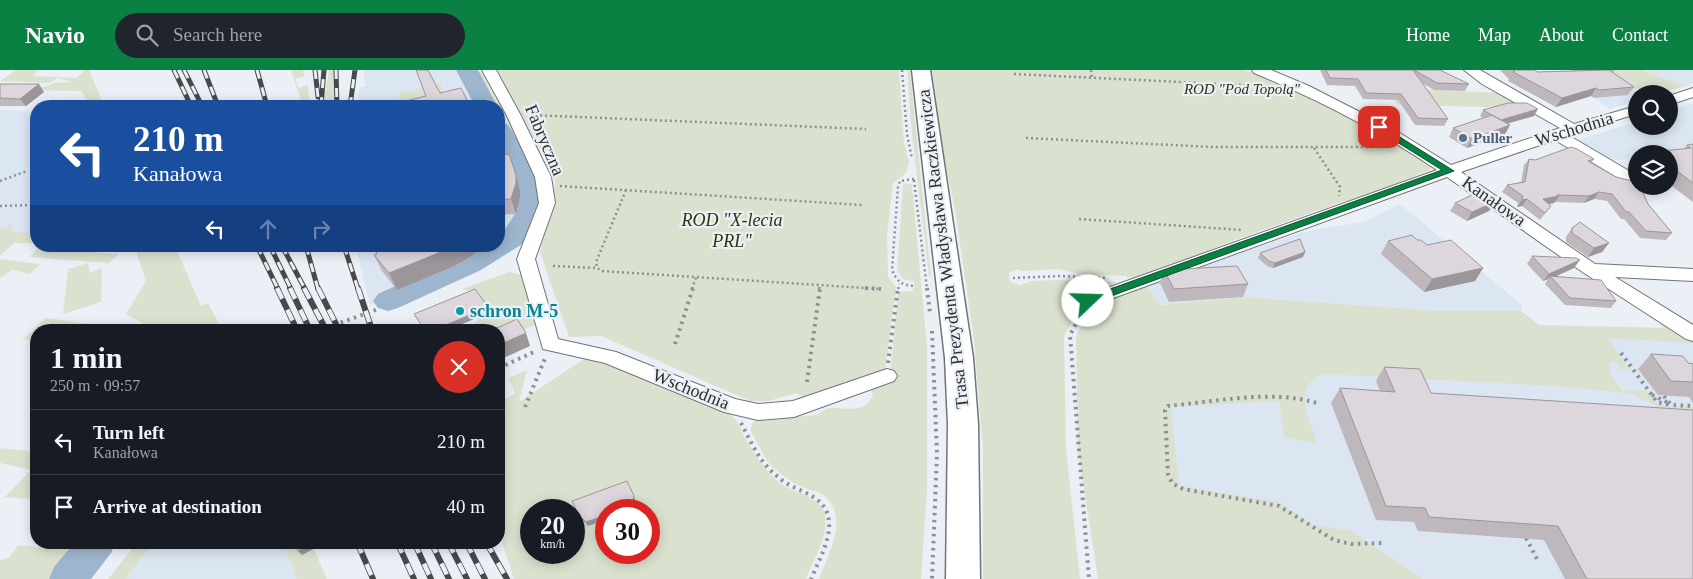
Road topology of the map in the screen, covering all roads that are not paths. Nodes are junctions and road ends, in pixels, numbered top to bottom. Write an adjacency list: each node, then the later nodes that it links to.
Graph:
1 (490, 70): 16 (street, Fabryczna)
2 (921, 70): 18 (main road, Trasa Prezydenta Władysława Raczkiewicza)
3 (1259, 70): 10 (street, Kanałowa)
4 (1472, 70): 8 (street)
5 (1693, 92): 6 (street)
6 (1678, 98)
7 (1628, 112): 8 (street, Wschodnia)
8 (1572, 129): 9 (street, Wschodnia)
9 (1556, 134): 10 (street, Wschodnia); 11 (street)
10 (1449, 171): 12 (street, Kanałowa); 14 (street, Wschodnia)
11 (1628, 178)
12 (1592, 270): 13 (street); 15 (street, Kanałowa)
13 (1693, 275)
14 (1088, 301)
15 (1693, 334)
16 (550, 344): 17 (street, Wschodnia)
17 (887, 376)
18 (963, 579)

